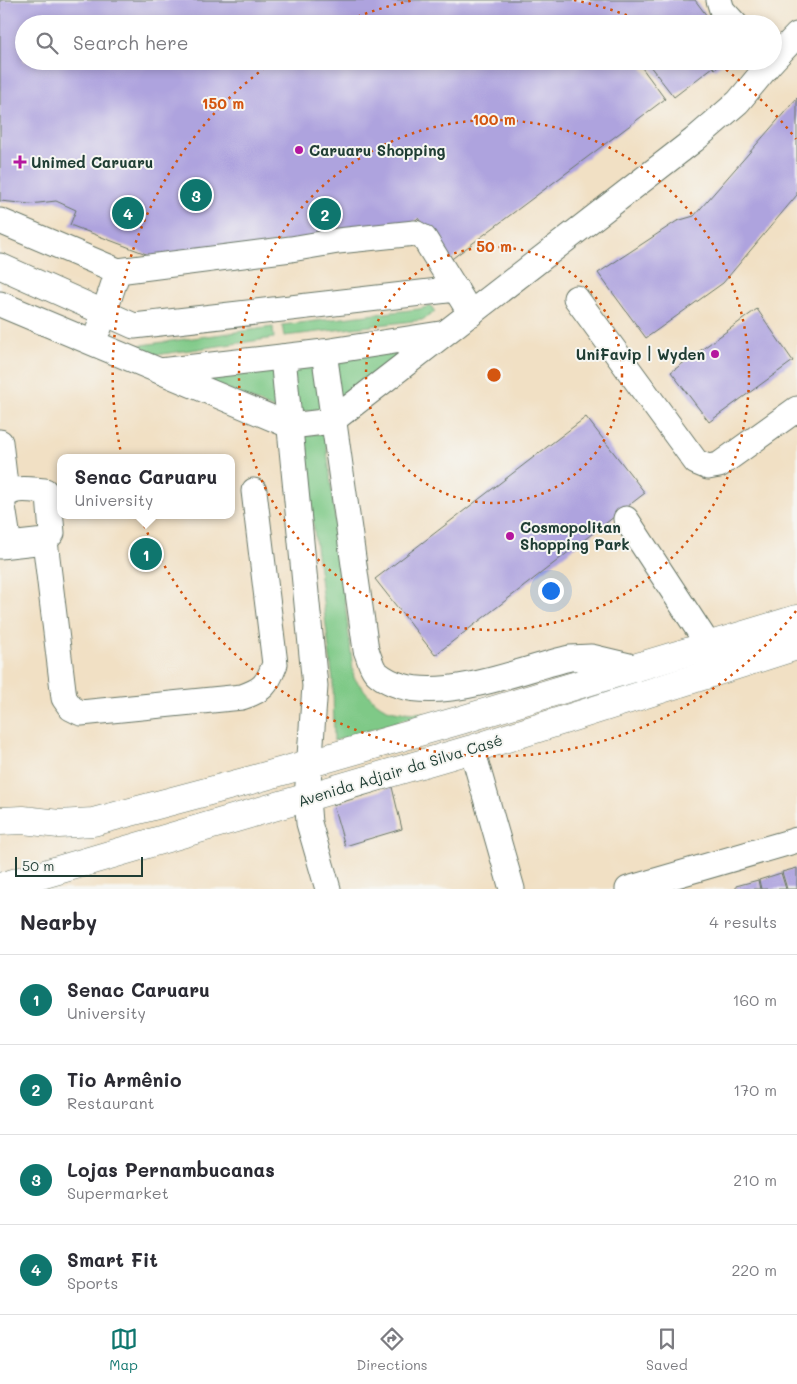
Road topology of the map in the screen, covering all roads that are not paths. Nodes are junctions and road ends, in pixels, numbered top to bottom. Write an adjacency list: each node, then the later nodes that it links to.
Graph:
1 (719, 0): 2 (street)
2 (726, 15)
3 (797, 35): 4 (street)
4 (782, 51)
5 (765, 70): 13 (street)
6 (0, 221): 8 (street)
7 (0, 266): 12 (street)
8 (118, 271): 9 (street); 12 (street)
9 (456, 289): 12 (street); 13 (street)
10 (576, 298): 19 (street)
11 (0, 304): 15 (street)
12 (104, 313): 15 (street)
13 (471, 314): 14 (street)
14 (442, 334): 16 (street); 20 (street)
15 (93, 344): 18 (street)
16 (324, 352): 17 (street); 20 (street)
17 (283, 357): 18 (street); 21 (street)
18 (158, 372): 21 (street)
19 (797, 409)
20 (332, 421): 21 (street); 31 (street)
21 (291, 426): 33 (street)
22 (0, 442): 24 (street)
23 (254, 491): 26 (street)
24 (6, 493): 26 (street); 27 (street)
25 (626, 519): 29 (street)
26 (45, 540): 27 (street)
27 (4, 545)
28 (797, 619): 29 (main road, Avenida Adjair da Silva Casé)
29 (709, 646): 31 (main road, Avenida Adjair da Silva Casé)
30 (797, 646): 32 (main road, Avenida Adjair da Silva Casé)
31 (637, 668): 33 (main road, Avenida Adjair da Silva Casé)
32 (472, 749): 34 (main road, Avenida Adjair da Silva Casé); 39 (street)
33 (308, 764): 34 (street); 35 (main road, Avenida Adjair da Silva Casé)
34 (307, 798): 37 (main road, Avenida Adjair da Silva Casé); 38 (street)
35 (8, 817)
36 (797, 840): 40 (street)
37 (0, 887)
38 (328, 889)
39 (512, 889)
40 (628, 889)

